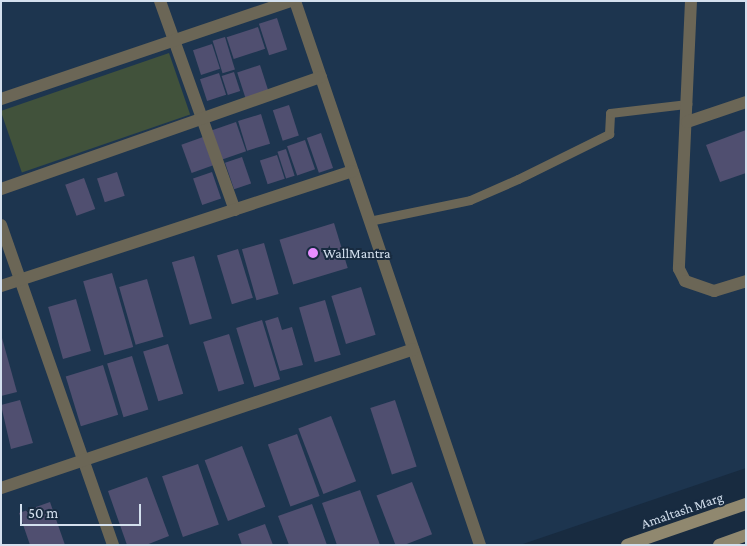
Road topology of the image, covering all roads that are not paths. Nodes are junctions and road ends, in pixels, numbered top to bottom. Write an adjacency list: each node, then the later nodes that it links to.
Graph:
1 (160, 1): 5 (street)
2 (290, 1): 5 (street)
3 (295, 1): 6 (street)
4 (692, 1): 9 (street)
5 (174, 40): 7 (street); 10 (street)
6 (321, 77): 10 (street); 12 (street)
7 (1, 99)
8 (746, 102): 11 (street)
9 (687, 104): 11 (street); 15 (lane)
10 (203, 119): 13 (street); 14 (street)
11 (686, 122): 18 (street)
12 (353, 171): 14 (street); 15 (street)
13 (1, 189)
14 (236, 210): 17 (street)
15 (369, 220): 20 (street)
16 (1, 225): 17 (street)
17 (20, 280): 19 (street); 21 (street)
18 (746, 281)
19 (1, 286)
20 (414, 349): 21 (street); 26 (street)
21 (83, 460): 22 (street); 25 (street)
22 (1, 488)
23 (746, 504): 27 (main road, Amaltash Marg)
24 (746, 535): 28 (main road)
25 (113, 545)
26 (480, 545)
27 (627, 545)
28 (719, 545)

